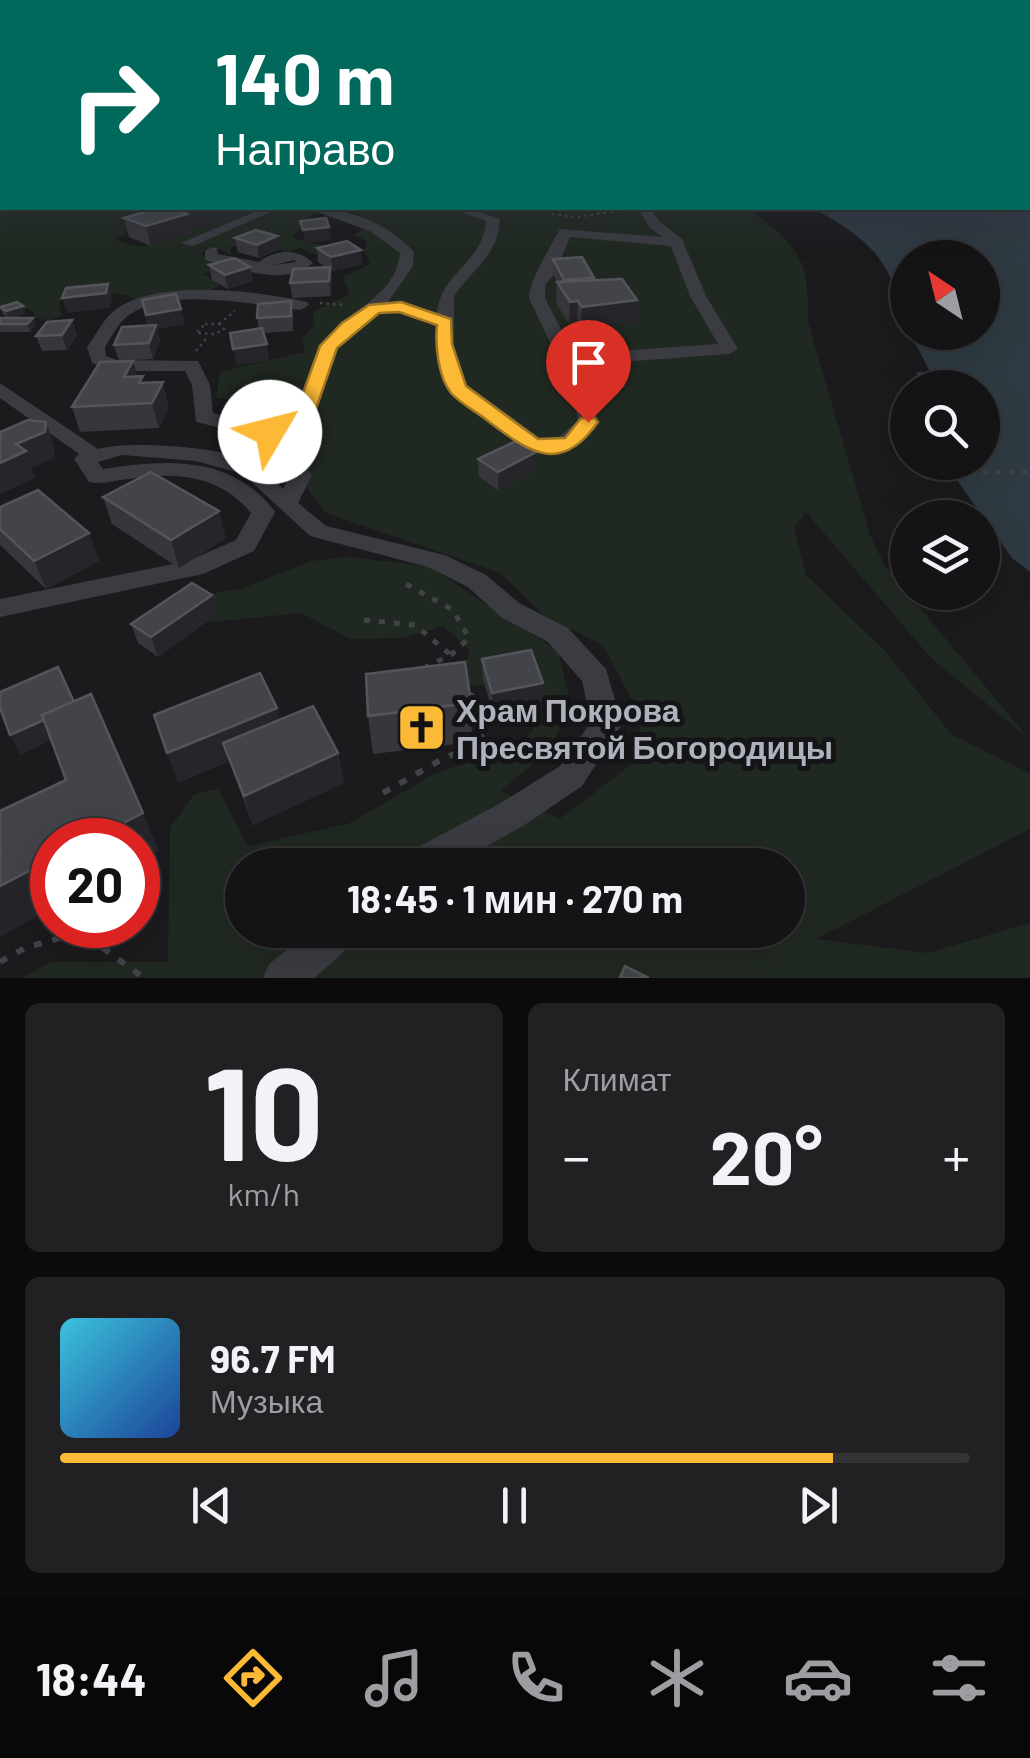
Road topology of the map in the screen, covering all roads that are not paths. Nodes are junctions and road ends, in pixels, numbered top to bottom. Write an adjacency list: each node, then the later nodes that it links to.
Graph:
1 (269, 210): 5 (lane)
2 (321, 210): 12 (lane)
3 (463, 210): 8 (lane)
4 (646, 210): 6 (lane)
5 (188, 242)
6 (676, 242): 14 (lane); 14 (lane)
7 (212, 251): 9 (lane)
8 (446, 296): 11 (lane); 13 (lane)
9 (249, 300): 10 (lane); 16 (lane)
10 (301, 305)
11 (401, 307): 12 (lane); 13 (lane)
12 (374, 308): 16 (lane)
13 (445, 323): 14 (lane)
14 (566, 360)
15 (0, 389): 17 (lane)
16 (270, 432): 18 (lane)
17 (95, 456): 18 (lane); 19 (lane)
18 (286, 504): 20 (lane)
19 (0, 608)
20 (451, 848)
21 (321, 948): 22 (lane)
22 (284, 978)

